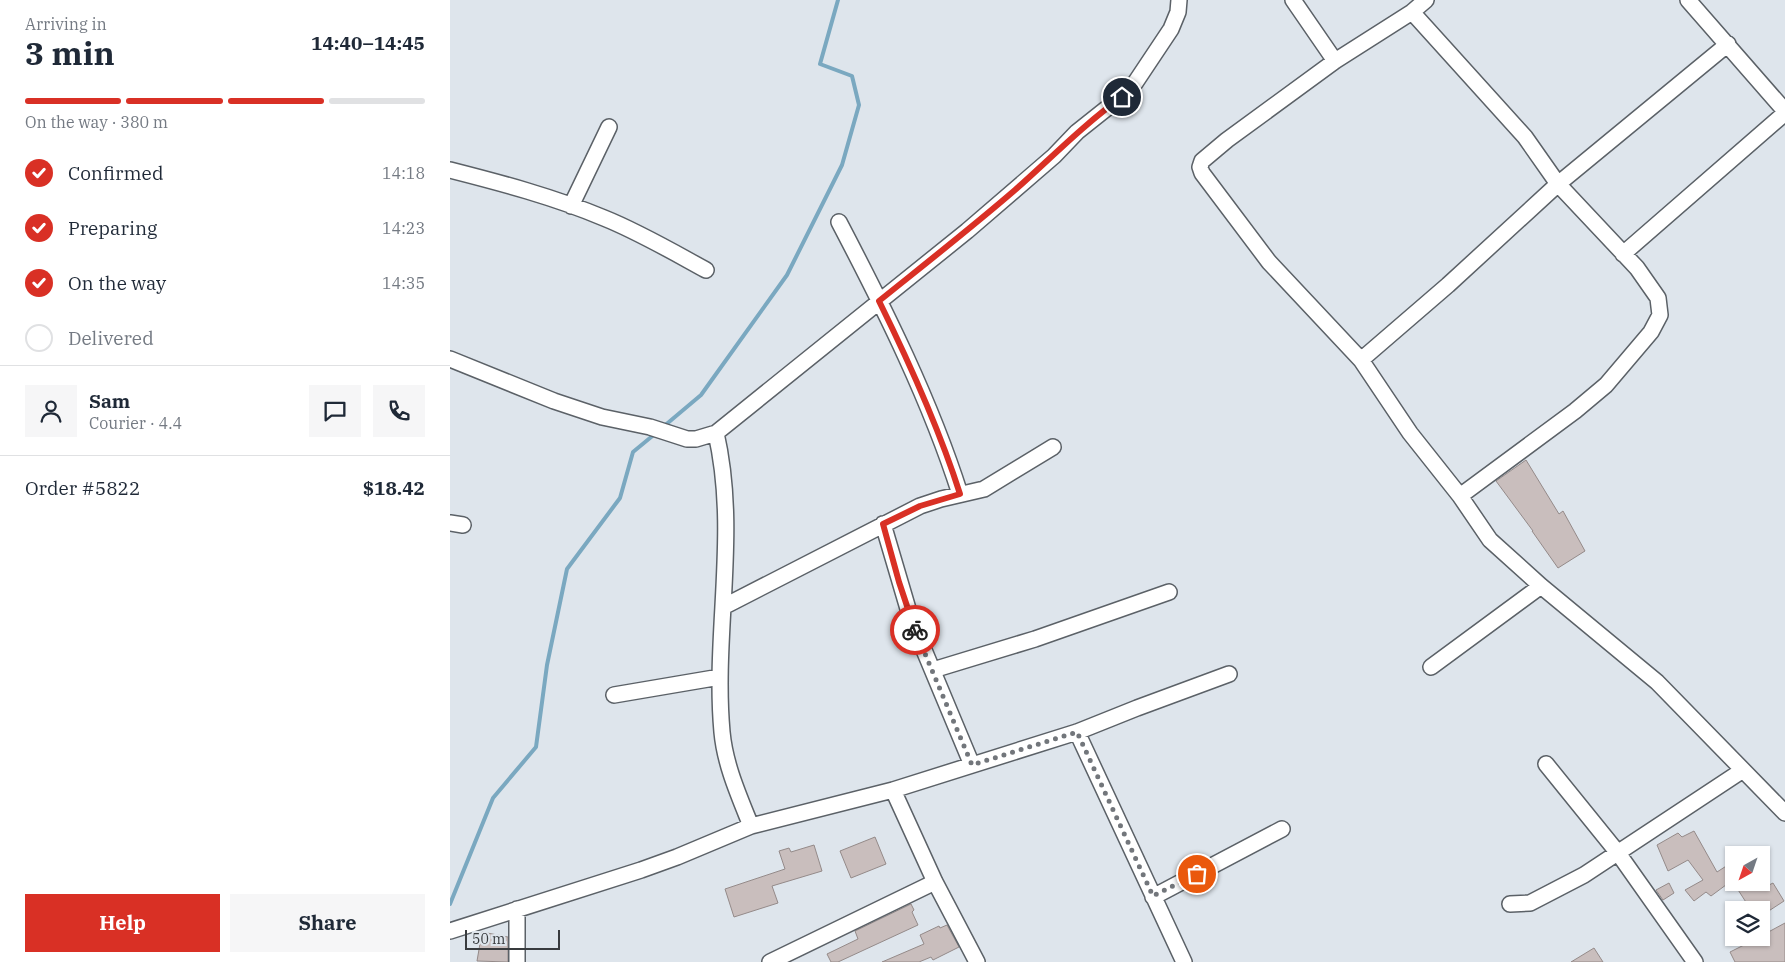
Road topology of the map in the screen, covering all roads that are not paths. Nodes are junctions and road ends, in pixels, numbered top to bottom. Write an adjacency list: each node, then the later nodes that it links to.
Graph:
1 (1179, 0): 16 (street)
2 (1293, 0): 7 (street)
3 (1426, 0): 5 (street)
4 (1688, 0): 6 (street)
5 (1412, 12): 7 (street); 11 (street)
6 (1728, 44): 8 (street); 11 (street)
7 (1335, 61): 18 (street)
8 (1785, 112): 14 (street)
9 (610, 127): 12 (street)
10 (450, 170): 12 (street)
11 (1558, 184): 14 (street); 18 (street)
12 (571, 206): 15 (street)
13 (839, 222): 16 (street)
14 (1623, 254): 22 (street)
15 (706, 270)
16 (879, 301): 19 (street); 21 (street)
17 (450, 359): 19 (street)
18 (1361, 360): 22 (street)
19 (716, 433): 26 (street)
20 (1053, 447): 21 (street)
21 (960, 494): 23 (street)
22 (1460, 496): 24 (street)
23 (883, 524): 26 (street); 28 (street)
24 (1541, 586): 27 (street); 35 (street)
25 (1168, 592): 28 (street)
26 (723, 607): 30 (street)
27 (1431, 668)
28 (933, 670): 34 (street)
29 (1229, 674): 32 (street)
30 (720, 677): 31 (street); 38 (street)
31 (614, 695)
32 (1077, 732): 34 (street); 42 (street)
33 (1546, 764): 40 (street)
34 (972, 765): 36 (street)
35 (1743, 770): 37 (street); 40 (street)
36 (894, 790): 38 (street); 41 (street)
37 (1785, 813)
38 (751, 826): 44 (street)
39 (1282, 829): 42 (street)
40 (1618, 853): 43 (street); 50 (street)
41 (935, 882): 47 (street); 48 (street)
42 (1153, 896): 49 (street)
43 (1510, 904)
44 (518, 908): 45 (street); 46 (street)
45 (452, 930)
46 (517, 962)
47 (770, 962)
48 (976, 962)
49 (1184, 962)
50 (1695, 962)

